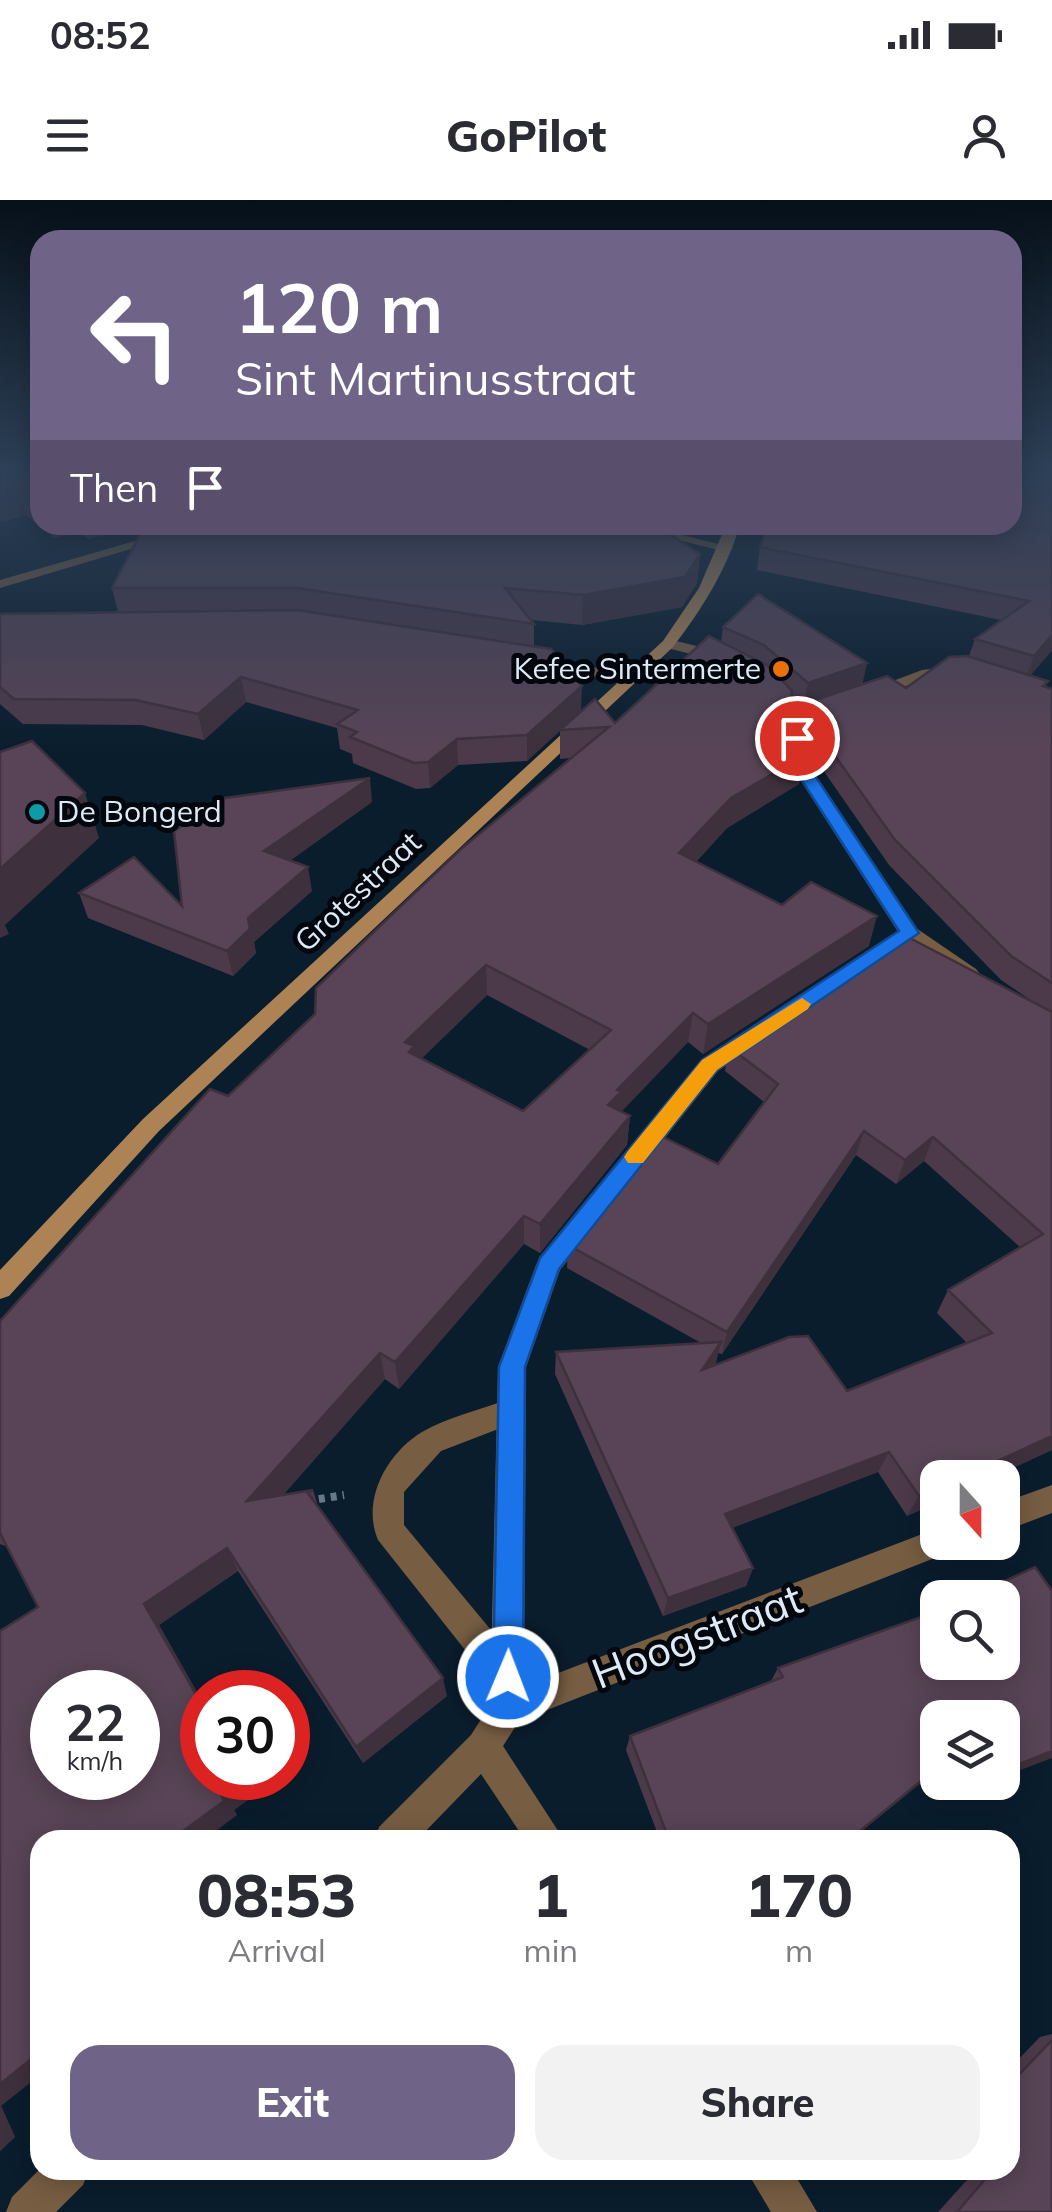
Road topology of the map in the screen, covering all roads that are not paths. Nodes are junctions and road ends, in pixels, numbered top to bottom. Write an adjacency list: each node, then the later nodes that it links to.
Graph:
1 (70, 564): 3 (street)
2 (718, 564): 4 (main road, Grotestraat)
3 (0, 584)
4 (668, 644): 7 (main road, Grotestraat); 9 (street)
5 (516, 660): 7 (street)
6 (980, 676): 8 (street)
7 (631, 678): 11 (main road, Grotestraat)
8 (854, 698)
9 (988, 988)
10 (776, 1021): 12 (street)
11 (0, 1288)
12 (512, 1411): 16 (street); 16 (street)
13 (1052, 1499): 14 (street)
14 (1020, 1511)
15 (920, 1549): 16 (street, Hoogstraat)
16 (508, 1693): 17 (street)
17 (483, 1747): 18 (street); 19 (street)
18 (402, 1830)
19 (539, 1830)
20 (58, 2180): 22 (street)
21 (774, 2180): 23 (street)
22 (27, 2212)
23 (796, 2212)

